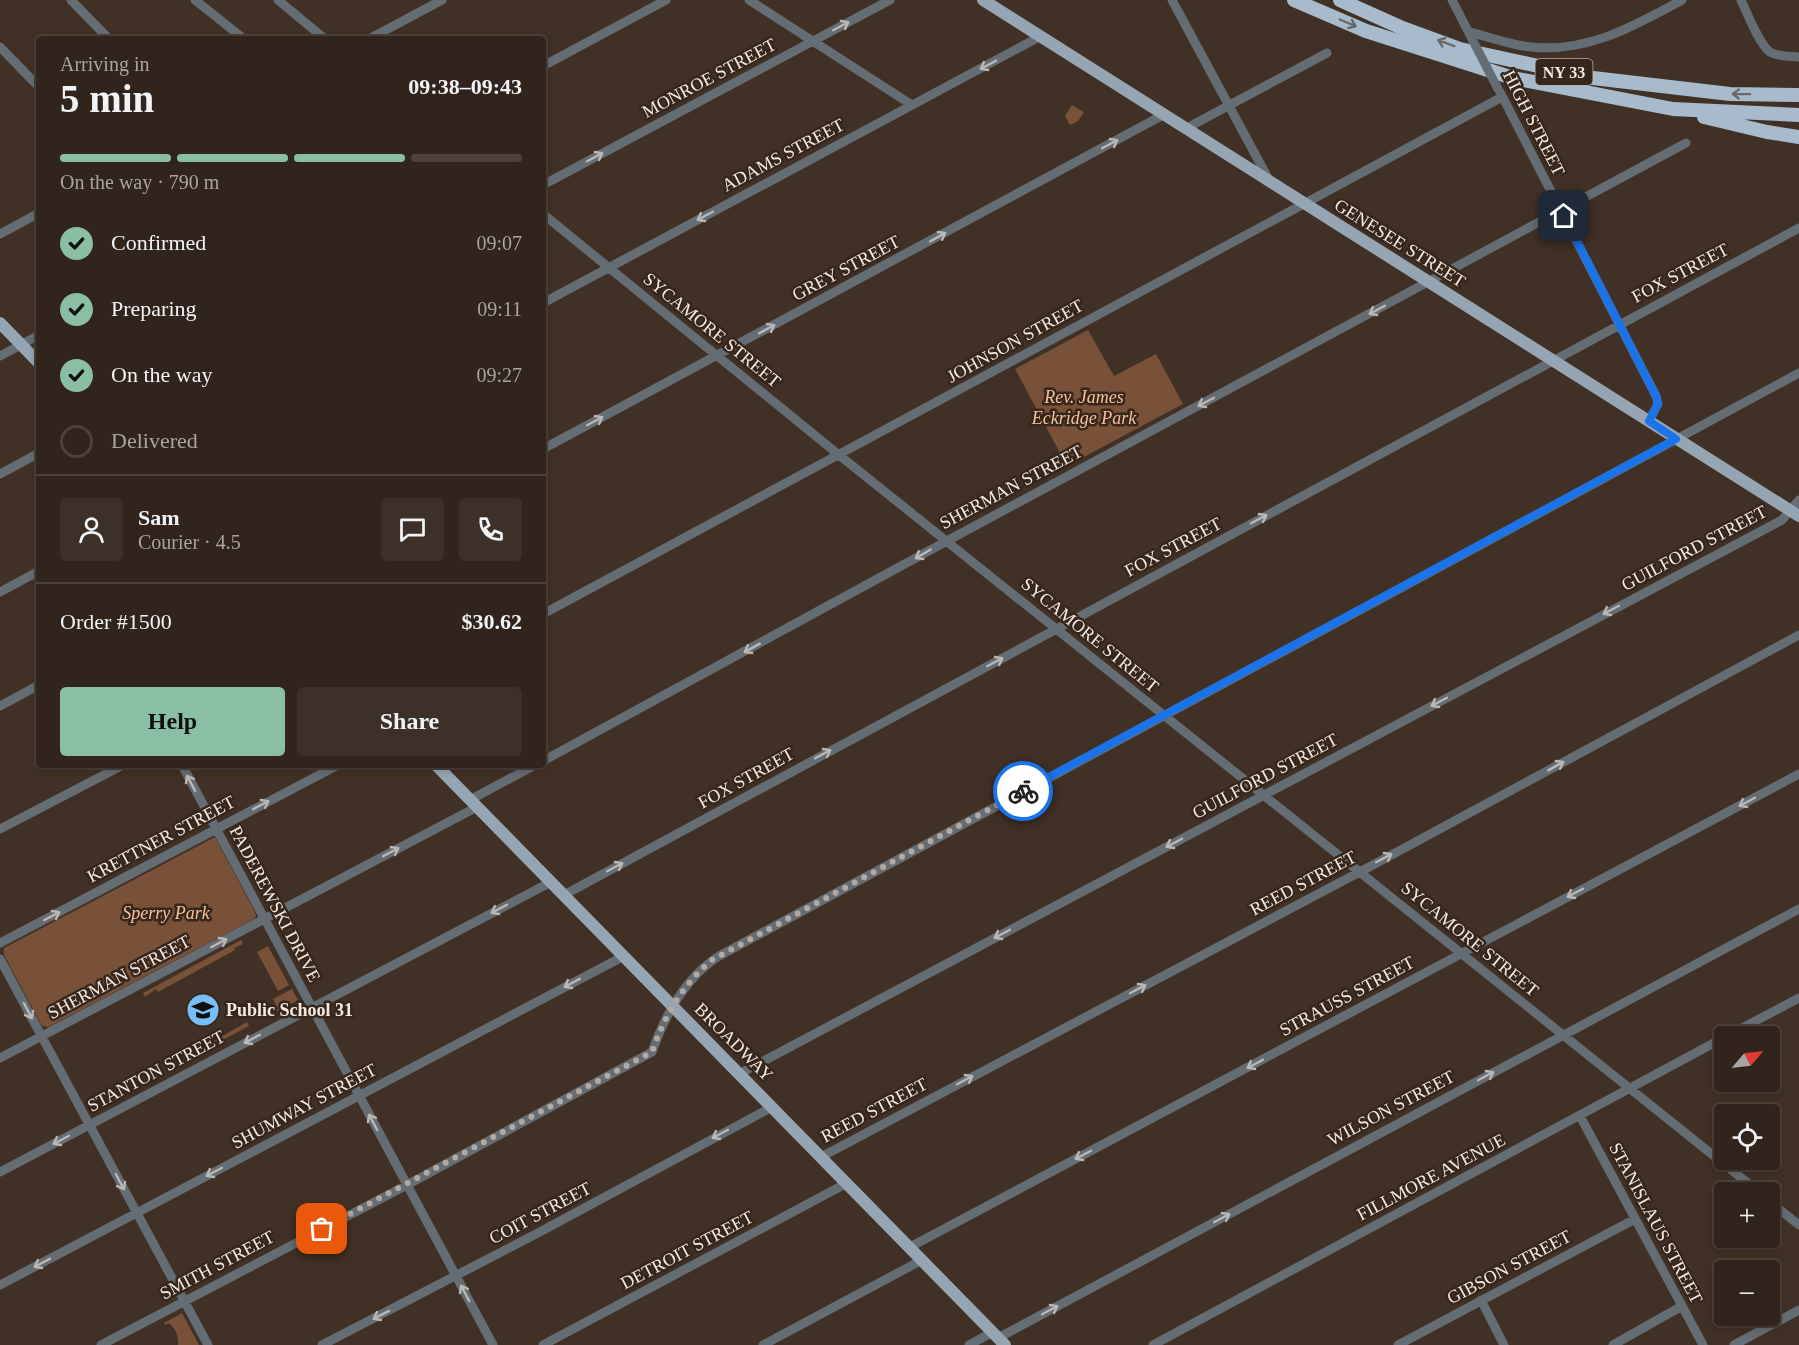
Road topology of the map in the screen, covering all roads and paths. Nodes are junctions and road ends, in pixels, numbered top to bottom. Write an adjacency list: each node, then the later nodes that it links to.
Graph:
1 (71, 0): 16 (street)
2 (195, 0): 17 (street)
3 (278, 0): 18 (street)
4 (442, 0): 19 (street)
5 (666, 0): 25 (street)
6 (749, 0): 21 (street)
7 (890, 0): 21 (street, MONROE STREET, one-way to 7)
8 (983, 0): 20 (main road, GENESEE STREET)
9 (1172, 0): 30 (street)
10 (1294, 0): 31 (highway, NY 33, one-way to 31)
11 (1340, 0): 28 (highway, NY 33, one-way to 11)
12 (1452, 0): 15 (street, HIGH STREET)
13 (1682, 0): 15 (street)
14 (1741, 0): 24 (street)
15 (1470, 35): 27 (street, HIGH STREET, bridge)
16 (107, 36)
17 (240, 36)
18 (321, 36)
19 (375, 36)
20 (1039, 37): 29 (street, ADAMS STREET, one-way to 29); 32 (main road, GENESEE STREET)
21 (813, 41): 29 (street); 38 (street, MONROE STREET, one-way to 21)
22 (0, 47): 26 (street)
23 (1327, 53): 30 (street)
24 (1799, 57)
25 (546, 64)
26 (36, 84)
27 (1500, 93): 39 (street, JOHNSON STREET); 40 (street, HIGH STREET)
28 (1799, 93)
29 (912, 105): 45 (street, ADAMS STREET, one-way to 45)
30 (1229, 106): 34 (street); 37 (street)
31 (1673, 109): 33 (highway, NY 33); 35 (highway)
32 (1163, 115): 34 (main road, GENESEE STREET); 52 (street, GREY STREET, one-way to 32)
33 (1799, 115)
34 (1185, 129): 37 (main road, GENESEE STREET)
35 (1799, 137)
36 (1686, 143): 40 (street, SHERMAN STREET)
37 (1270, 182): 39 (main road, GENESEE STREET)
38 (546, 183)
39 (1304, 204): 46 (main road, GENESEE STREET); 61 (street, JOHNSON STREET)
40 (1561, 211): 46 (street, SHERMAN STREET); 49 (street, HIGH STREET)
41 (36, 215): 44 (street)
42 (546, 216): 45 (street, SYCAMORE STREET)
43 (1799, 228): 49 (street, FOX STREET)
44 (0, 234)
45 (610, 267): 47 (street, ADAMS STREET); 52 (street, SYCAMORE STREET)
46 (1429, 282): 55 (main road, GENESEE STREET); 65 (street, SHERMAN STREET, one-way to 65)
47 (546, 301)
48 (0, 323): 51 (main road)
49 (1619, 324): 55 (street, FOX STREET); 57 (street, HIGH STREET)
50 (36, 337): 51 (street)
51 (21, 345): 53 (street); 54 (main road)
52 (717, 355): 59 (street, GREY STREET, one-way to 52); 61 (street, SYCAMORE STREET)
53 (0, 356)
54 (36, 360)
55 (1554, 360): 57 (main road, GENESEE STREET); 69 (street, FOX STREET, one-way to 55)
56 (1799, 373): 58 (street, SMITH STREET)
57 (1649, 421): 58 (main road, GENESEE STREET)
58 (1676, 439): 64 (main road, GENESEE STREET); 73 (street, SMITH STREET)
59 (546, 446)
60 (36, 455): 62 (street)
61 (839, 455): 65 (street, SYCAMORE STREET); 68 (street, JOHNSON STREET)
62 (0, 474)
63 (1799, 500): 64 (street, GUILFORD STREET)
64 (1794, 513): 81 (street, GUILFORD STREET, one-way to 81)
65 (947, 540): 69 (street, SYCAMORE STREET); 74 (street, SHERMAN STREET, one-way to 74)
66 (36, 573): 67 (street)
67 (0, 592)
68 (546, 612)
69 (1057, 629): 73 (street, SYCAMORE STREET); 87 (street, FOX STREET, one-way to 69)
70 (1799, 635): 85 (street, REED STREET, one-way to 70)
71 (36, 687): 72 (street)
72 (0, 706)
73 (1164, 715): 81 (street, SYCAMORE STREET); 95 (street, SMITH STREET)
74 (546, 759)
75 (117, 768): 84 (street)
76 (184, 768): 83 (street, PADEREWSKI DRIVE, one-way to 76)
77 (332, 768): 83 (street, KRETTNER STREET, one-way to 77)
78 (439, 768): 82 (main road, BROADWAY)
79 (530, 768): 82 (street, SHERMAN STREET)
80 (1799, 774): 91 (street, STRAUSS STREET, one-way to 91)
81 (1265, 795): 85 (street, SYCAMORE STREET); 102 (street, GUILFORD STREET, one-way to 102)
82 (473, 803): 86 (main road, BROADWAY); 89 (street, SHERMAN STREET, one-way to 82)
83 (216, 829): 89 (street, PADEREWSKI DRIVE); 90 (street, KRETTNER STREET, one-way to 83)
84 (0, 830)
85 (1359, 871): 91 (street, SYCAMORE STREET); 108 (street, REED STREET, one-way to 85)
86 (551, 882): 87 (main road, BROADWAY); 96 (street, STANTON STREET, one-way to 96)
87 (564, 895): 92 (main road, BROADWAY)
88 (1799, 909): 98 (street, WILSON STREET)
89 (264, 919): 96 (street, PADEREWSKI DRIVE); 99 (street, SHERMAN STREET, one-way to 89)
90 (0, 943)
91 (1461, 953): 98 (street, SYCAMORE STREET); 117 (street, STRAUSS STREET, one-way to 117)
92 (624, 956): 95 (main road, BROADWAY); 104 (street, SHUMWAY STREET, one-way to 104)
93 (0, 959): 99 (street, one-way to 99)
94 (1799, 998): 97 (street, FILLMORE AVENUE)
95 (673, 1006): 102 (main road, BROADWAY); 112 (street, SMITH STREET)
96 (312, 1008): 104 (street, PADEREWSKI DRIVE); 107 (street, STANTON STREET, one-way to 107)
97 (1747, 1026)
98 (1562, 1035): 103 (street, SYCAMORE STREET); 125 (street, WILSON STREET, one-way to 98)
99 (42, 1036): 101 (street, SHERMAN STREET); 107 (street)
100 (1714, 1043): 103 (street, FILLMORE AVENUE)
101 (0, 1059)
102 (740, 1074): 105 (main road, BROADWAY)
103 (1629, 1089): 106 (street, FILLMORE AVENUE); 110 (street, SYCAMORE STREET)
104 (359, 1096): 112 (street, PADEREWSKI DRIVE, one-way to 104); 114 (street, SHUMWAY STREET, one-way to 114)
105 (772, 1107): 108 (main road, BROADWAY); 119 (street, COIT STREET, one-way to 119)
106 (1580, 1116): 115 (street, STANISLAUS STREET); 133 (street, FILLMORE AVENUE)
107 (89, 1125): 109 (street, STANTON STREET, one-way to 109); 114 (street, one-way to 114)
108 (821, 1157): 111 (main road, BROADWAY)
109 (0, 1172)
110 (1745, 1182)
111 (847, 1183): 117 (main road, BROADWAY); 130 (street, DETROIT STREET)
112 (407, 1185): 119 (street, PADEREWSKI DRIVE); 122 (street, SMITH STREET)
113 (1780, 1210): 116 (street)
114 (137, 1213): 120 (street, SHUMWAY STREET, one-way to 120); 122 (street)
115 (1635, 1219): 121 (street, GIBSON STREET); 123 (street, STANISLAUS STREET)
116 (1799, 1225)
117 (909, 1247): 118 (main road, BROADWAY)
118 (922, 1260): 125 (main road, BROADWAY); 131 (street)
119 (456, 1276): 128 (street, COIT STREET, one-way to 128); 129 (street, PADEREWSKI DRIVE, one-way to 119)
120 (0, 1285)
121 (1481, 1300): 134 (street, GIBSON STREET); 135 (street)
122 (184, 1301): 126 (street, SMITH STREET); 127 (street)
123 (1682, 1306): 136 (street); 137 (street, STANISLAUS STREET)
124 (1799, 1310): 138 (street)
125 (999, 1338): 132 (street, WILSON STREET)
126 (101, 1345)
127 (208, 1345)
128 (322, 1345)
129 (493, 1345)
130 (543, 1345)
131 (764, 1345)
132 (969, 1345)
133 (1153, 1345)
134 (1398, 1345)
135 (1504, 1345)
136 (1613, 1345)
137 (1703, 1345)
138 (1734, 1345)

